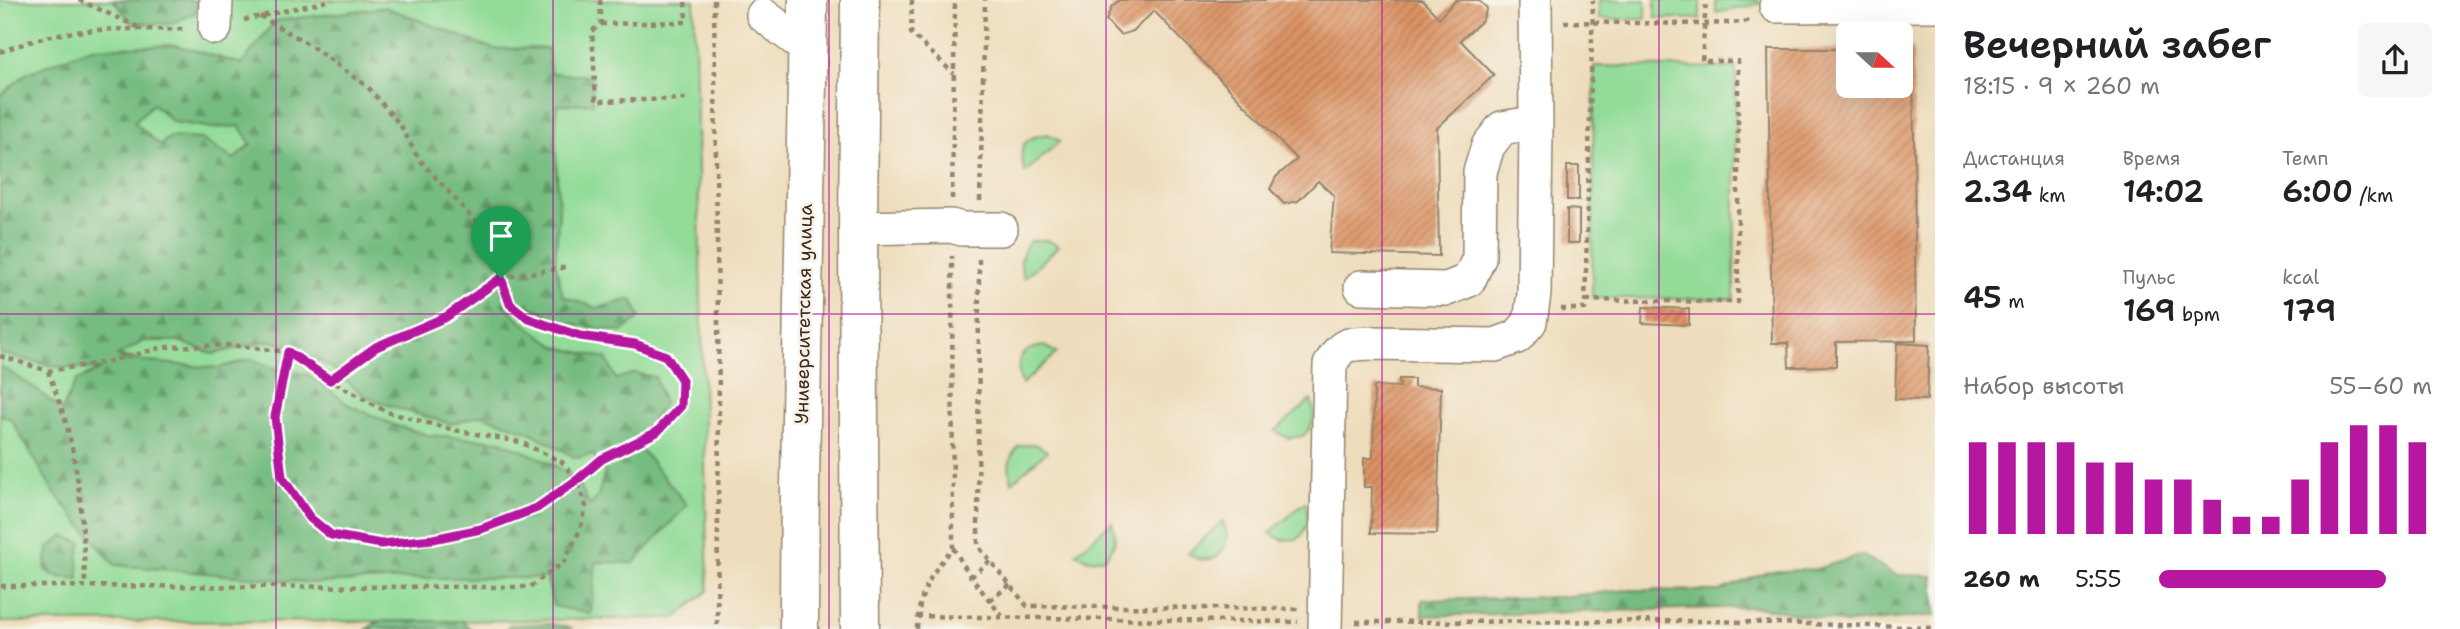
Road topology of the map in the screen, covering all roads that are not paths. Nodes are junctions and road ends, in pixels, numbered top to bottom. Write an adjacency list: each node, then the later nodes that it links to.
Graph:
1 (808, 0): 7 (main road, Университетская улица)
2 (860, 0): 9 (main road)
3 (1935, 5): 4 (lane)
4 (1776, 6)
5 (1535, 10): 8 (lane)
6 (763, 15): 7 (lane)
7 (808, 49): 13 (main road, Университетская улица)
8 (1536, 127): 11 (lane); 12 (lane)
9 (858, 228): 10 (lane); 14 (main road)
10 (977, 228)
11 (1361, 287)
12 (1320, 620)
13 (799, 629)
14 (860, 629)

